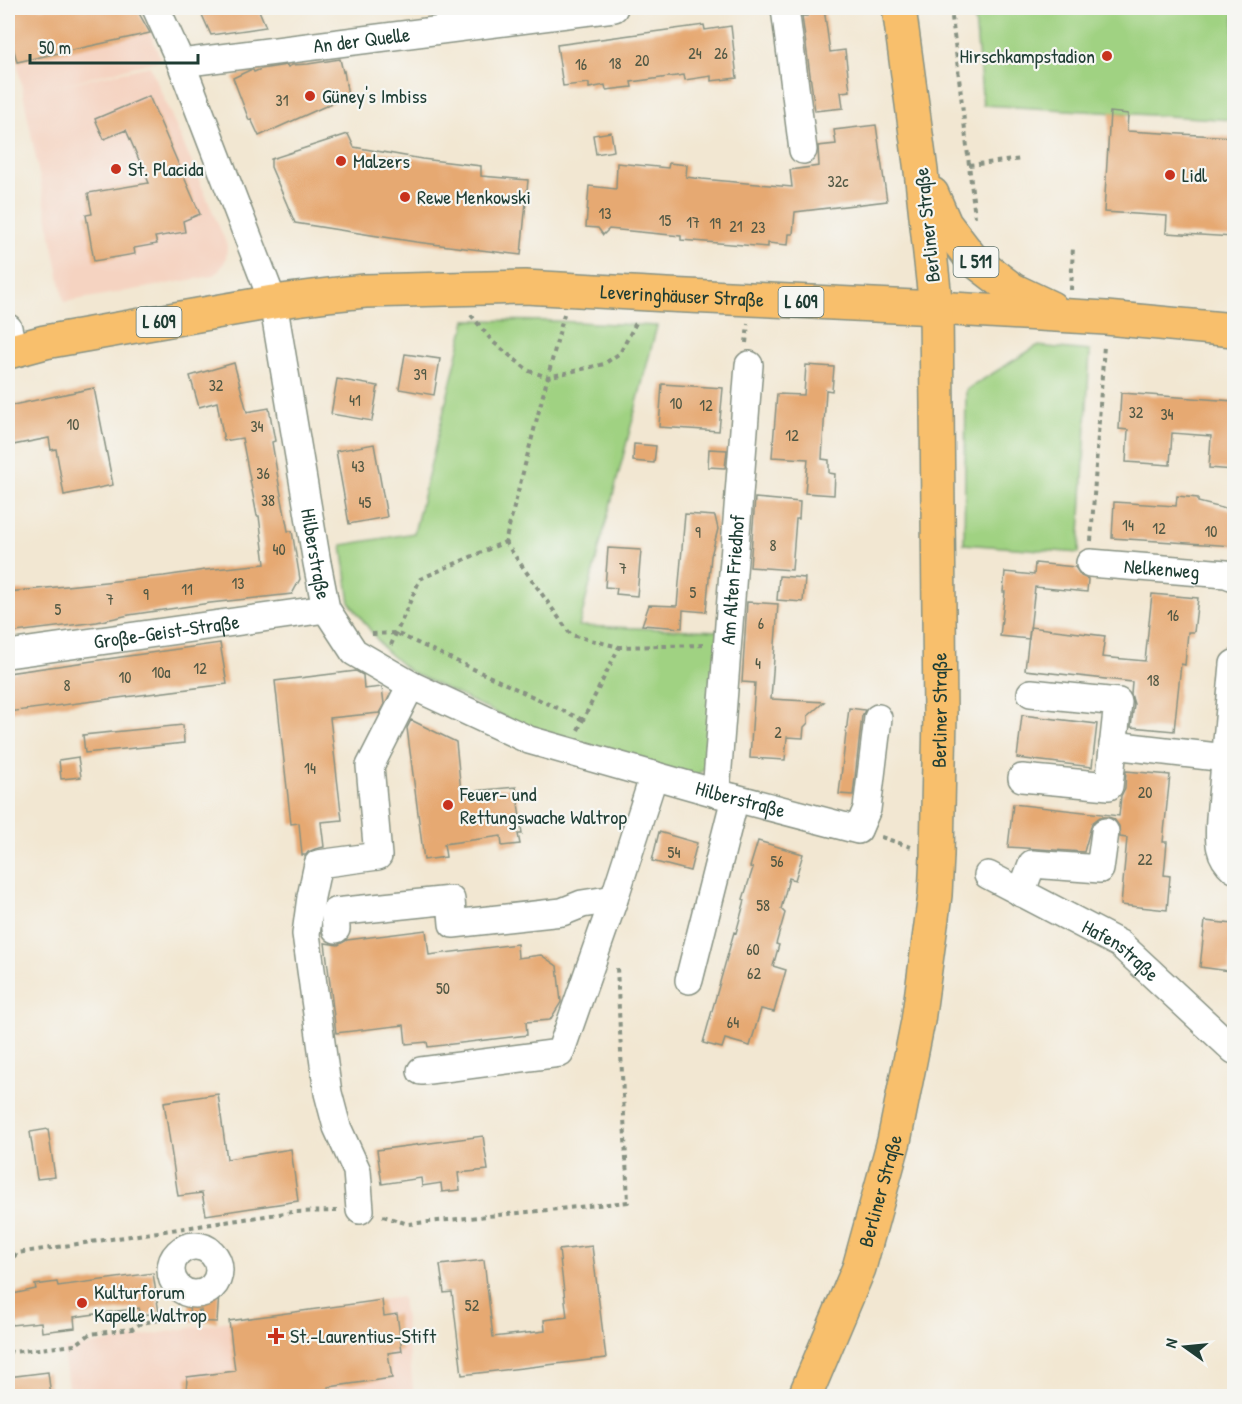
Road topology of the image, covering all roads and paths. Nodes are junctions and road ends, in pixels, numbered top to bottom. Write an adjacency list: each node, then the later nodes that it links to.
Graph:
1 (156, 8): 6 (street, Hilberstraße)
2 (614, 8): 6 (street, An der Quelle)
3 (785, 8): 7 (street)
4 (899, 8): 10 (main road, Berliner Straße / L 511)
5 (951, 8): 9 (path)
6 (181, 63): 17 (street, Hilberstraße)
7 (803, 150)
8 (1022, 159): 9 (path)
9 (969, 165): 11 (path)
10 (921, 171): 18 (main road, Berliner Straße / L 511); 19 (main road, L 511)
11 (976, 223)
12 (1073, 246): 19 (path)
13 (450, 289): 14 (main road, Leveringhäuser Straße / L 609); 17 (main road, Leveringhäuser Straße / L 609); 24 (path)
14 (571, 290): 15 (main road, Leveringhäuser Straße / L 609); 24 (path)
15 (651, 294): 16 (main road, Leveringhäuser Straße / L 609); 24 (path)
16 (751, 299): 18 (main road, Leveringhäuser Straße / L 609); 23 (path)
17 (273, 302): 22 (main road, L 609); 28 (street, Hilberstraße)
18 (936, 308): 19 (main road, Leveringhäuser Straße / L 609); 61 (main road, Berliner Straße / L 511)
19 (1069, 316): 20 (main road, Leveringhäuser Straße / L 609)
20 (1106, 318): 21 (main road, Leveringhäuser Straße / L 609); 26 (path)
21 (1234, 330)
22 (9, 343)
23 (749, 365): 31 (street, Am Alten Friedhof)
24 (548, 377): 25 (path)
25 (505, 542): 29 (path); 32 (path)
26 (1090, 563): 27 (street, Nelkenweg)
27 (1234, 577)
28 (326, 609): 30 (street, Hilberstraße); 33 (street, Große-Geist-Straße)
29 (396, 633): 30 (path); 35 (path); 39 (path)
30 (343, 635): 35 (street, Hilberstraße)
31 (727, 645): 32 (path); 45 (street, Am Alten Friedhof)
32 (619, 647): 39 (path)
33 (8, 654)
34 (1234, 664): 42 (street)
35 (381, 668): 36 (street, Hilberstraße)
36 (411, 685): 41 (street, Hilberstraße); 56 (street)
37 (1031, 693): 40 (street)
38 (878, 718): 45 (street, Hilberstraße)
39 (583, 720): 41 (path)
40 (1113, 745): 42 (street); 44 (street)
41 (568, 750): 43 (street, Hilberstraße)
42 (1226, 758): 47 (street)
43 (654, 775): 45 (street, Hilberstraße); 50 (street)
44 (1022, 778)
45 (726, 795): 53 (street, Am Alten Friedhof)
46 (1104, 832): 49 (street)
47 (1234, 869)
48 (988, 875): 49 (street, Hafenstraße)
49 (1021, 892): 54 (street, Hafenstraße)
50 (614, 899): 51 (street); 55 (street)
51 (336, 929)
52 (616, 957): 56 (path)
53 (689, 980)
54 (1234, 1050)
55 (421, 1071)
56 (360, 1210): 57 (path)
57 (192, 1236): 58 (path); 59 (street)
58 (8, 1264)
59 (198, 1294): 60 (path)
60 (8, 1351)
61 (805, 1396)

